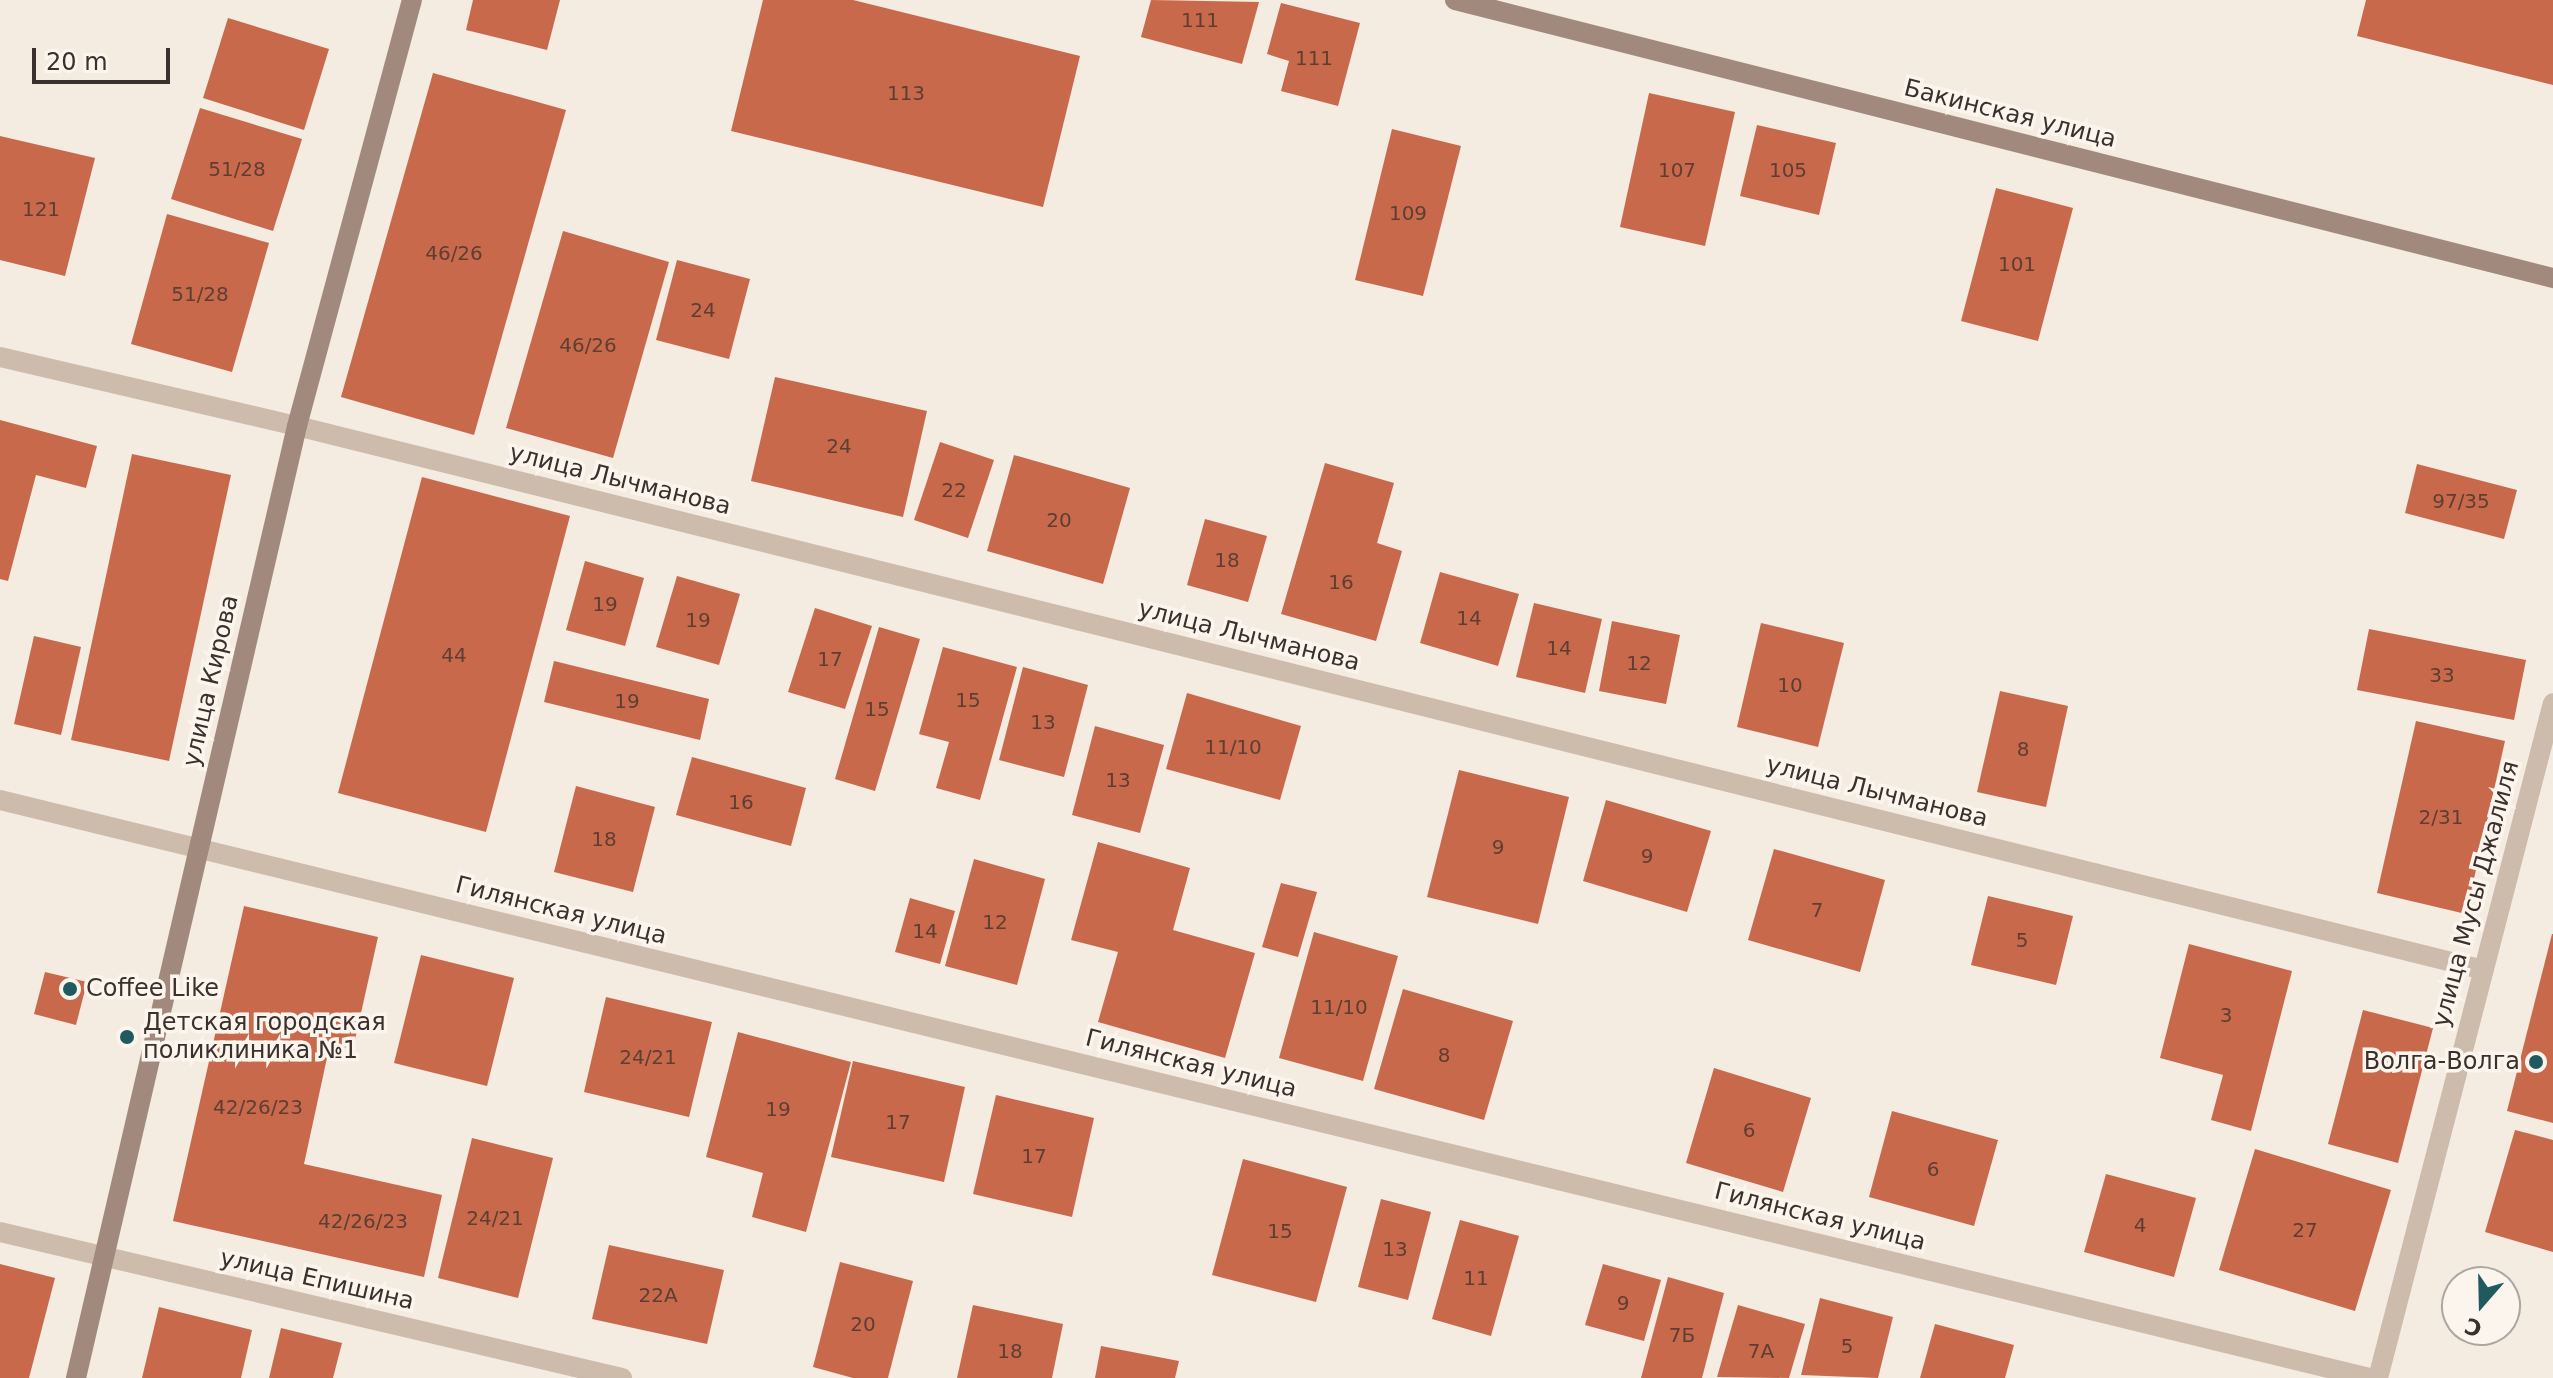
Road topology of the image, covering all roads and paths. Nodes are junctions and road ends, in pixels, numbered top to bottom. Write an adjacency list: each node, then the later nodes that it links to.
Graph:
1 (412, 0): 5 (main road, улица Кирова)
2 (1455, 0): 3 (main road, Бакинская улица)
3 (2553, 278)
4 (0, 357): 5 (street, улица Лычманова)
5 (297, 426): 8 (main road, улица Кирова); 9 (street, улица Лычманова)
6 (2553, 703): 9 (street, улица Мусы Джалиля)
7 (0, 800): 8 (street, Гилянская улица)
8 (199, 849): 11 (main road, улица Кирова); 14 (street, Гилянская улица)
9 (2483, 970): 15 (street, улица Мусы Джалиля)
10 (0, 1232): 11 (street, улица Епишина)
11 (105, 1257): 12 (main road, улица Кирова); 13 (street, улица Епишина)
12 (76, 1378)
13 (622, 1378)
14 (2370, 1378)
15 (2378, 1378)

